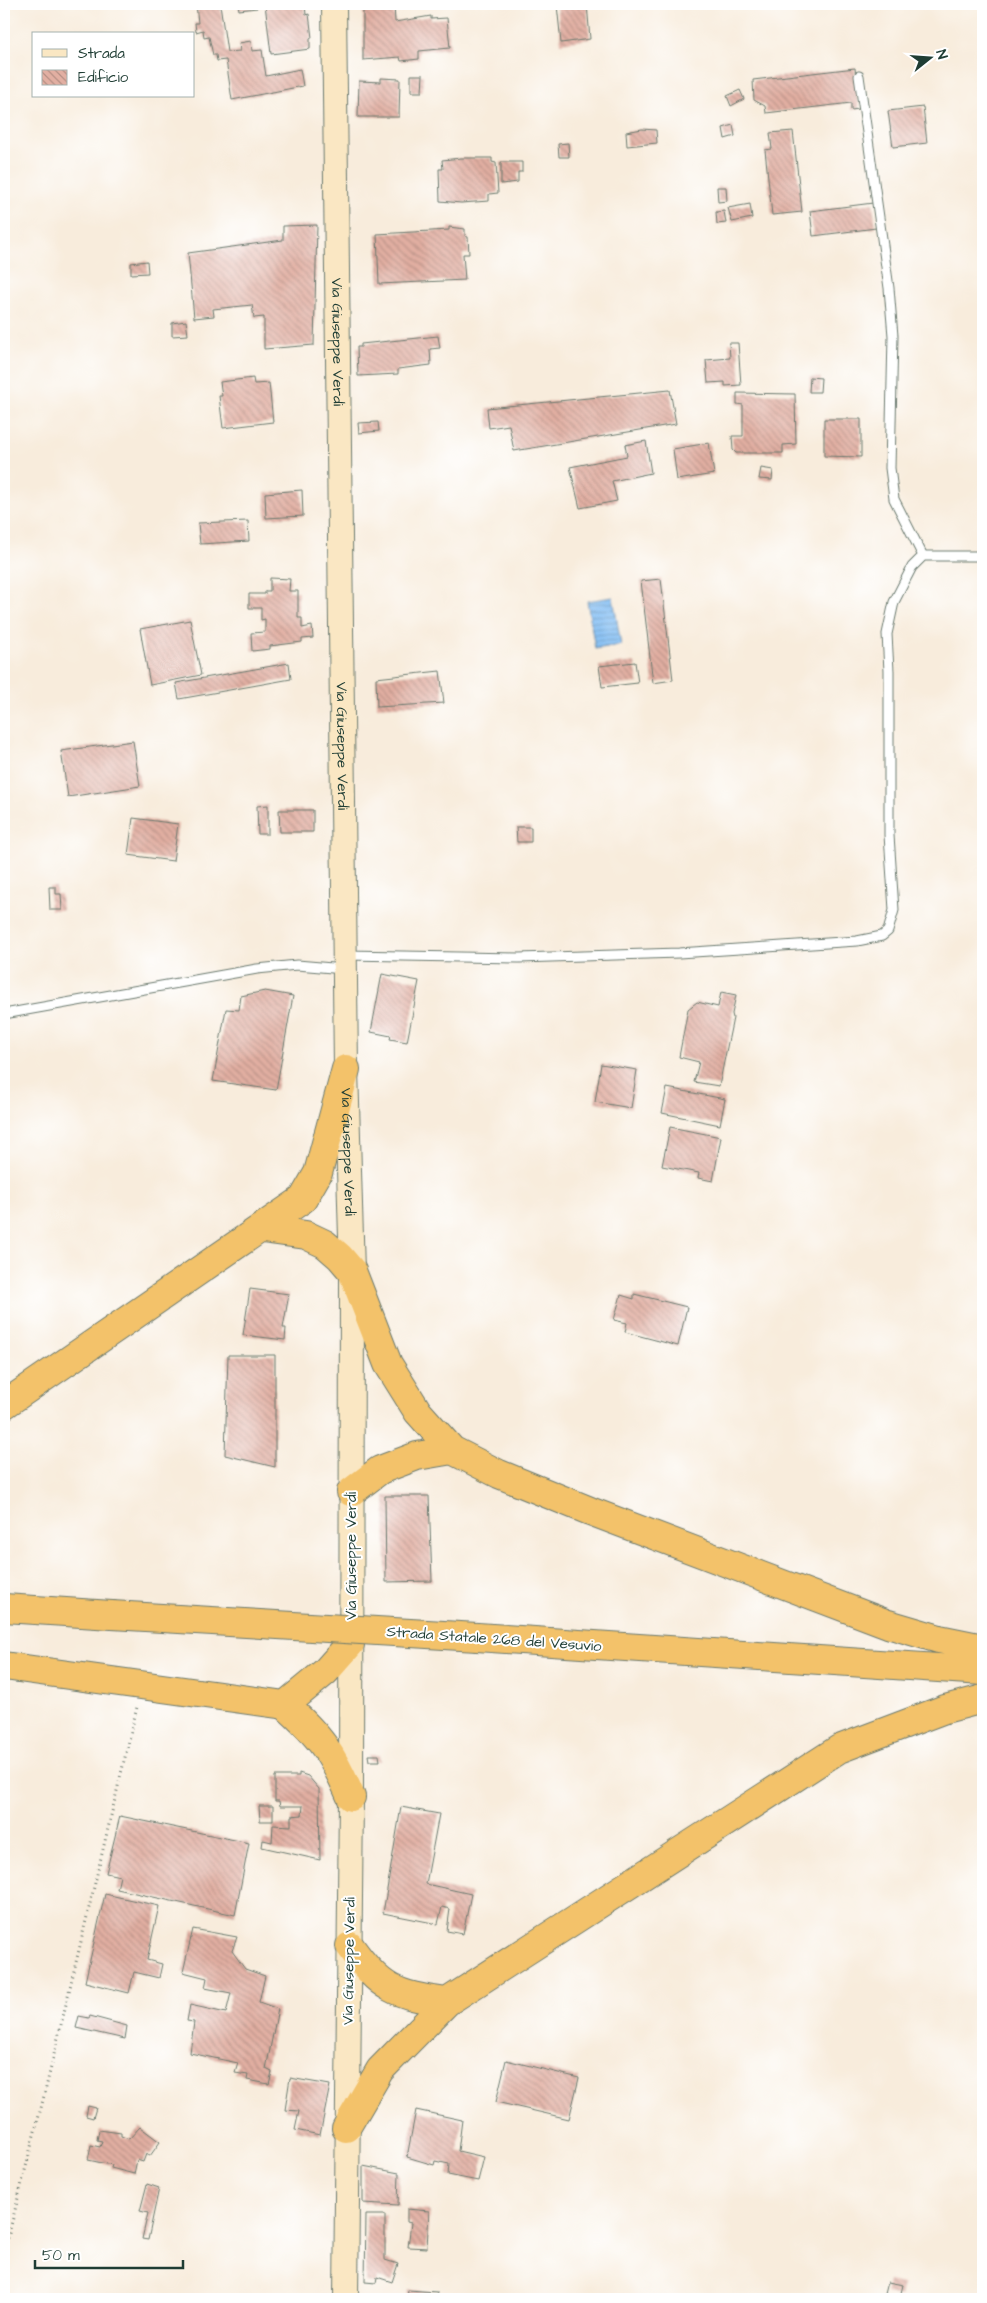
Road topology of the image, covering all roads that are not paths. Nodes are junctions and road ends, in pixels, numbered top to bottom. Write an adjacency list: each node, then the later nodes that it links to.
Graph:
1 (334, 4): 5 (street, Via Giuseppe Verdi)
2 (859, 76): 3 (lane)
3 (923, 556): 4 (lane); 5 (lane)
4 (983, 556)
5 (345, 962): 6 (lane); 7 (street, Via Giuseppe Verdi)
6 (4, 1014)
7 (346, 1070): 8 (highway); 9 (street, Via Giuseppe Verdi)
8 (262, 1229): 9 (highway); 10 (highway)
9 (352, 1271): 11 (highway); 12 (street, Via Giuseppe Verdi)
10 (4, 1405)
11 (452, 1450): 12 (highway); 15 (highway)
12 (351, 1492): 14 (street, Via Giuseppe Verdi)
13 (4, 1608): 17 (highway, Strada Statale 268 del Vesuvio, bridge)
14 (350, 1644): 19 (highway); 20 (street, Via Giuseppe Verdi)
15 (983, 1648)
16 (4, 1666): 19 (highway)
17 (983, 1671)
18 (983, 1699): 22 (highway)
19 (285, 1705): 20 (highway)
20 (351, 1797): 21 (street, Via Giuseppe Verdi)
21 (350, 1946): 22 (highway); 23 (street, Via Giuseppe Verdi)
22 (447, 2002): 23 (highway)
23 (346, 2128): 24 (street, Via Giuseppe Verdi)
24 (346, 2299)

